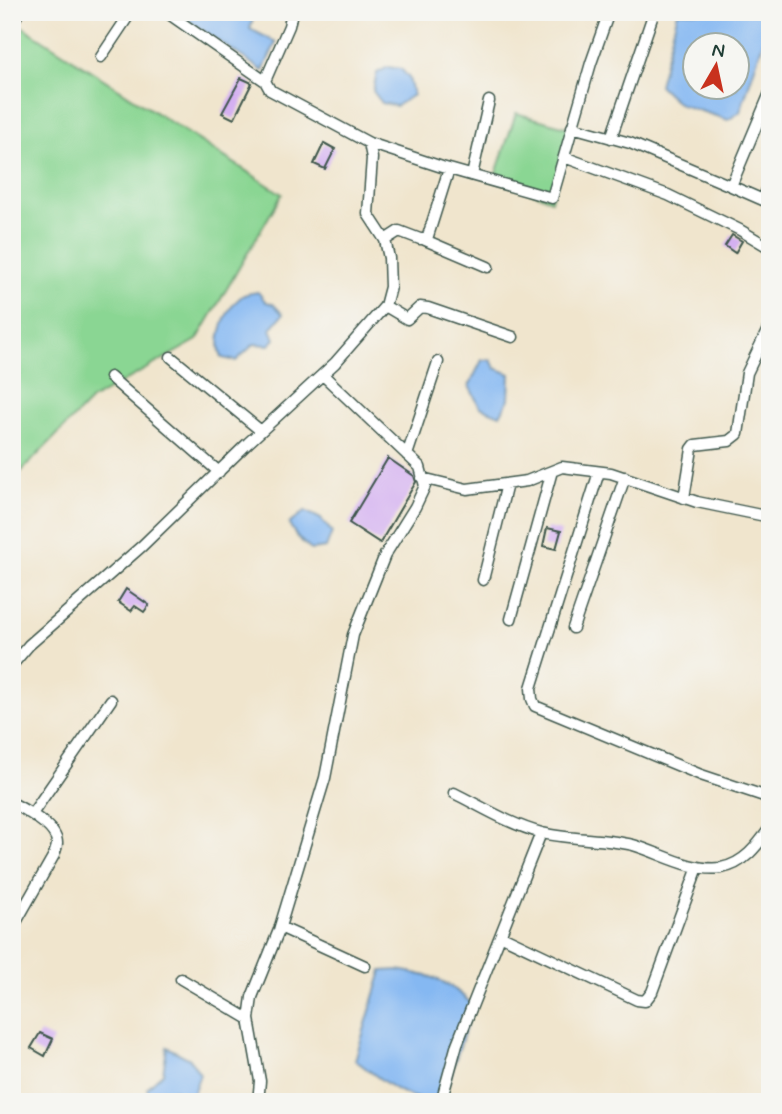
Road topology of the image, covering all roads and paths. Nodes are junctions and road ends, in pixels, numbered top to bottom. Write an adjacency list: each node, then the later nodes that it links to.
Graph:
1 (19, 12): 7 (street)
2 (131, 12): 8 (street)
3 (166, 12): 9 (street)
4 (292, 12): 9 (street)
5 (609, 12): 12 (street)
6 (654, 12): 13 (street)
7 (12, 23)
8 (101, 57)
9 (265, 81): 14 (street)
10 (770, 93): 19 (street)
11 (489, 101): 17 (street)
12 (572, 127): 13 (street); 15 (street)
13 (611, 138): 19 (street)
14 (369, 143): 16 (street); 20 (street)
15 (564, 157): 17 (street); 22 (street)
16 (449, 169): 17 (street); 21 (street)
17 (472, 175)
18 (770, 182): 19 (street)
19 (731, 186)
20 (385, 240): 21 (street); 24 (street)
21 (425, 240): 23 (street)
22 (770, 248)
23 (488, 267)
24 (385, 306): 26 (street); 29 (street)
25 (770, 325): 39 (street)
26 (513, 337)
27 (171, 357): 31 (street)
28 (438, 362): 32 (street)
29 (323, 375): 31 (street); 32 (street)
30 (110, 377): 34 (street)
31 (261, 431): 34 (street)
32 (407, 455): 37 (street)
33 (552, 471): 35 (street); 38 (street); 42 (street)
34 (219, 472): 44 (street)
35 (599, 472): 36 (street); 47 (street)
36 (625, 477): 39 (street); 43 (street)
37 (422, 478): 38 (street); 53 (street)
38 (507, 484): 41 (street)
39 (684, 498): 40 (street)
40 (770, 517)
41 (483, 580)
42 (511, 619)
43 (573, 628)
44 (12, 665)
45 (111, 700): 49 (street)
46 (454, 793): 51 (street)
47 (770, 798)
48 (12, 803): 49 (street)
49 (32, 814): 54 (street)
50 (770, 828): 52 (street)
51 (541, 832): 52 (street); 55 (street)
52 (698, 867): 55 (street)
53 (280, 927): 56 (street); 58 (street)
54 (12, 929)
55 (502, 936): 60 (street)
56 (365, 967)
57 (181, 979): 58 (street)
58 (249, 1018): 59 (street)
59 (258, 1102)
60 (441, 1102)

